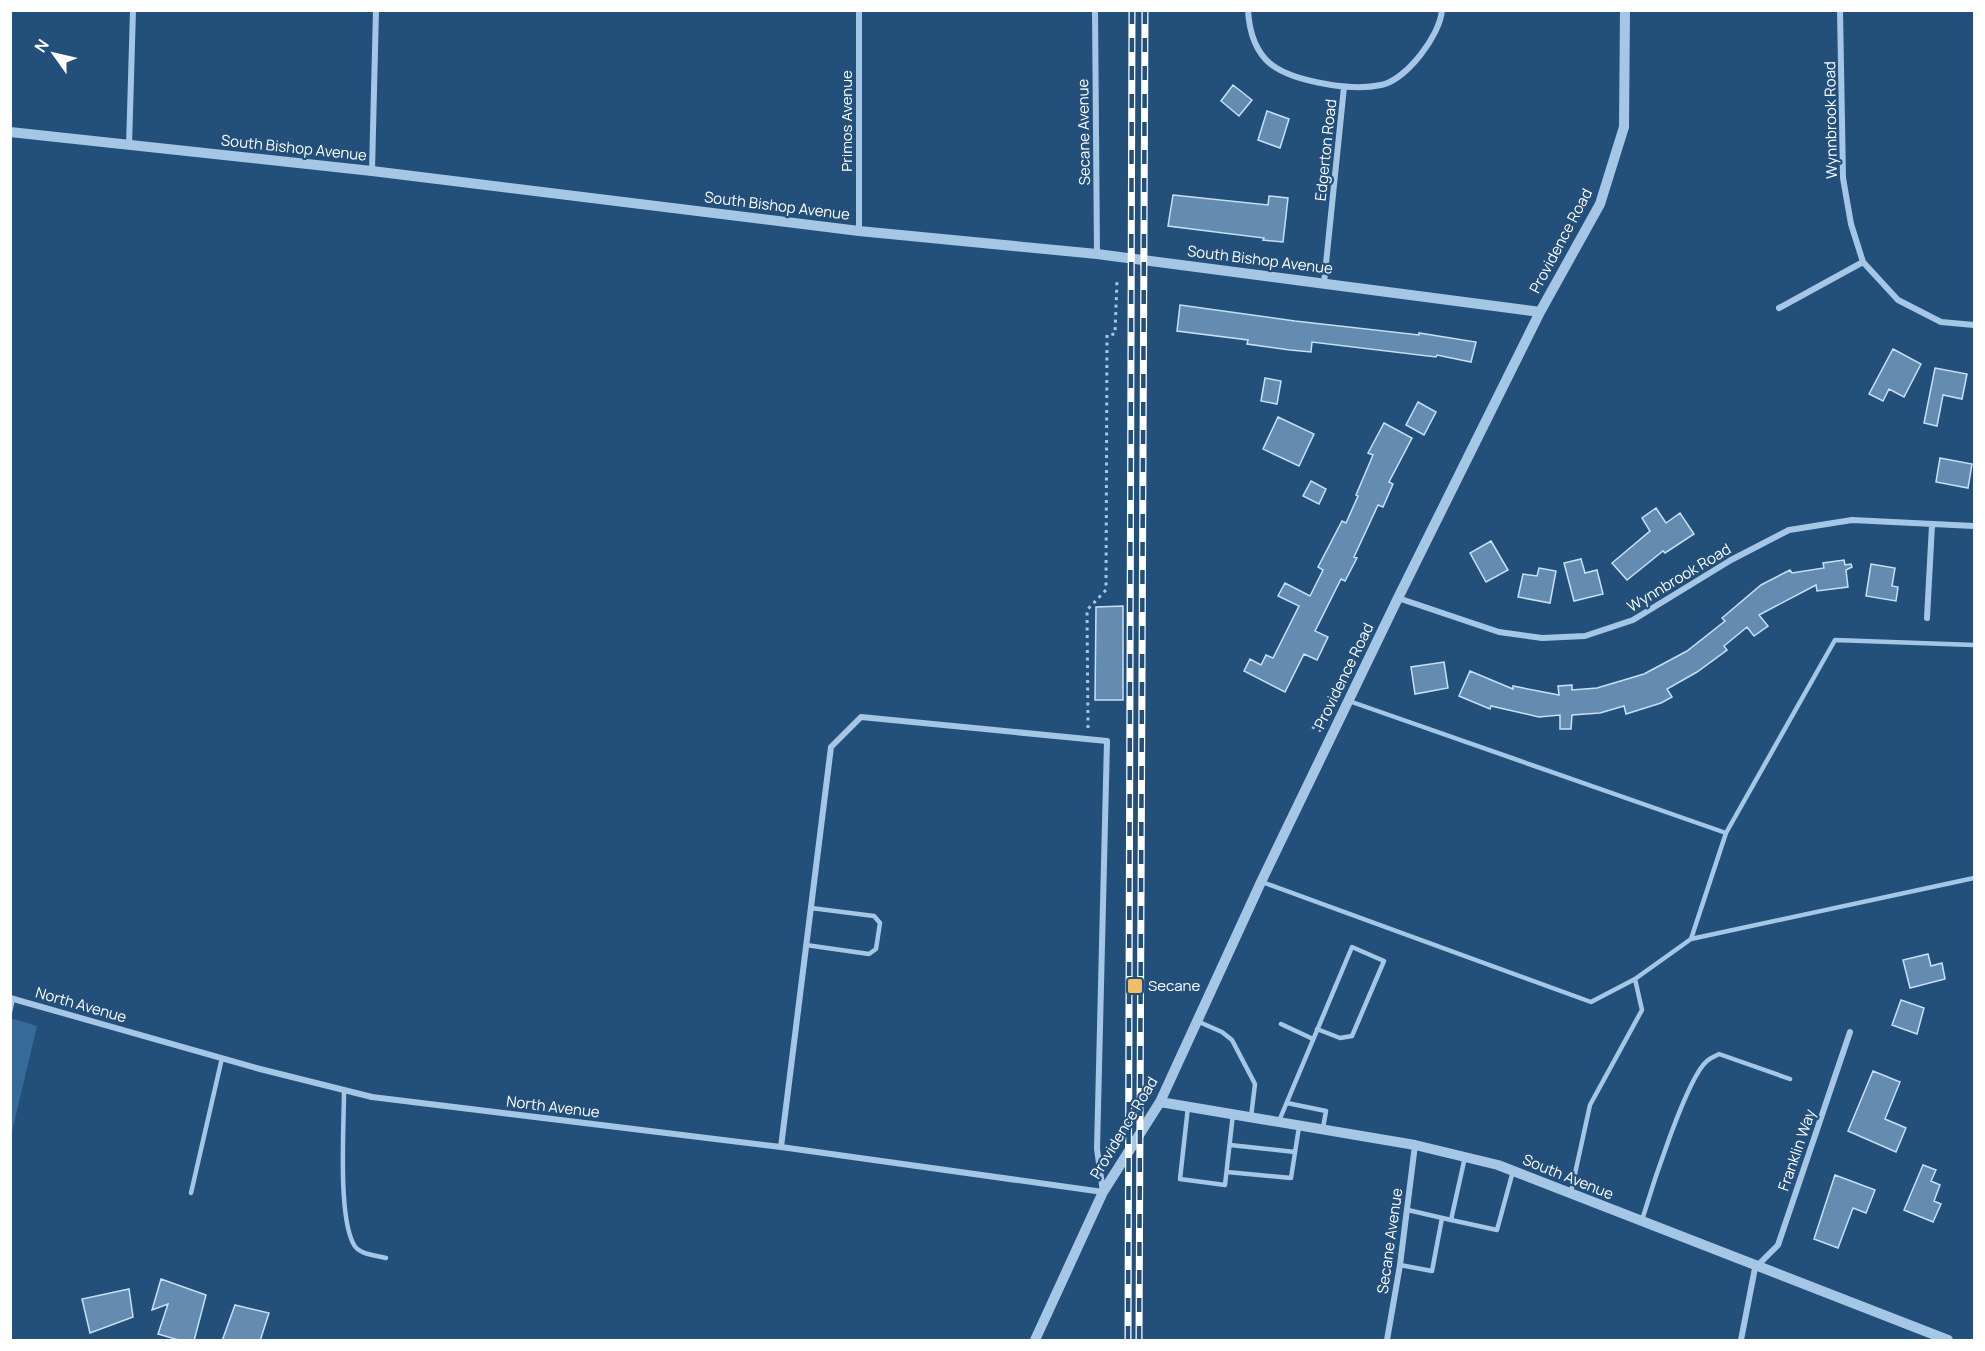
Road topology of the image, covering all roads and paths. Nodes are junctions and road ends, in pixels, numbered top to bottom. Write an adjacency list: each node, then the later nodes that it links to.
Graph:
1 (133, 10): 11 (street)
2 (376, 10): 12 (street)
3 (859, 10): 13 (street, Primos Avenue)
4 (1095, 10): 14 (street, Secane Avenue)
5 (1248, 10): 9 (street, Edgerton Road)
6 (1442, 10): 9 (street)
7 (1625, 10): 19 (street, Providence Road)
8 (1840, 10): 15 (street, Wynnbrook Road)
9 (1344, 87): 17 (street, Edgerton Road)
10 (10, 132): 11 (street, South Bishop Avenue)
11 (129, 146): 12 (street, South Bishop Avenue)
12 (372, 171): 13 (street, South Bishop Avenue)
13 (859, 231): 14 (street, South Bishop Avenue)
14 (1097, 254): 17 (street, South Bishop Avenue)
15 (1863, 262): 18 (street); 20 (street, Wynnbrook Road)
16 (1118, 280): 27 (path)
17 (1324, 283): 19 (street, South Bishop Avenue)
18 (1779, 309)
19 (1540, 312): 23 (street, Providence Road)
20 (1974, 325)
21 (1932, 525): 22 (street, Wynnbrook Road); 23 (street, Wynnbrook Road); 24 (street)
22 (1974, 526)
23 (1398, 598): 26 (street, Providence Road)
24 (1927, 618)
25 (1974, 645): 28 (lane)
26 (1348, 701): 28 (lane); 30 (street, Providence Road)
27 (1088, 739): 31 (street); 60 (street)
28 (1726, 833): 32 (lane)
29 (1974, 878): 32 (lane)
30 (1261, 882): 34 (lane); 37 (street, Providence Road)
31 (811, 908): 33 (street); 33 (lane)
32 (1691, 939): 34 (lane)
33 (806, 945): 55 (street)
34 (1635, 979): 62 (lane)
35 (12, 998): 36 (lane); 42 (street, North Avenue)
36 (10, 1012)
37 (1197, 1021): 45 (street, Providence Road); 49 (lane)
38 (1281, 1024): 41 (lane)
39 (1317, 1029): 39 (lane); 41 (lane)
40 (1851, 1032): 69 (street, Franklin Way)
41 (1313, 1039): 46 (lane)
42 (222, 1058): 44 (street, North Avenue); 61 (lane)
43 (1790, 1079): 66 (lane)
44 (344, 1090): 55 (street, North Avenue); 67 (lane)
45 (1161, 1102): 47 (street, South Avenue); 60 (street, Providence Road)
46 (1287, 1103): 50 (lane); 52 (lane)
47 (1188, 1107): 48 (street, South Avenue); 59 (lane)
48 (1233, 1114): 49 (street, South Avenue); 53 (lane)
49 (1251, 1117): 50 (street, South Avenue)
50 (1279, 1121): 51 (street, South Avenue)
51 (1299, 1124): 52 (street, South Avenue); 56 (lane)
52 (1323, 1128): 54 (street, South Avenue)
53 (1230, 1145): 56 (lane); 59 (lane)
54 (1415, 1145): 57 (street, South Avenue); 63 (street, Secane Avenue)
55 (781, 1147): 60 (street, North Avenue)
56 (1295, 1152): 59 (lane)
57 (1465, 1157): 58 (street, South Avenue); 65 (lane)
58 (1513, 1171): 62 (street, South Avenue); 65 (lane)
59 (1227, 1172)
60 (1103, 1192): 70 (street, Providence Road)
61 (191, 1193)
62 (1571, 1195): 66 (street, South Avenue)
63 (1408, 1210): 64 (lane); 68 (street, Secane Avenue)
64 (1442, 1218): 65 (lane); 68 (lane)
65 (1451, 1220)
66 (1641, 1222): 69 (street, South Avenue)
67 (386, 1258)
68 (1401, 1265): 71 (street, Secane Avenue)
69 (1755, 1268): 72 (street); 73 (street, South Avenue)
70 (1035, 1341)
71 (1387, 1341)
72 (1741, 1341)
73 (1947, 1341)

